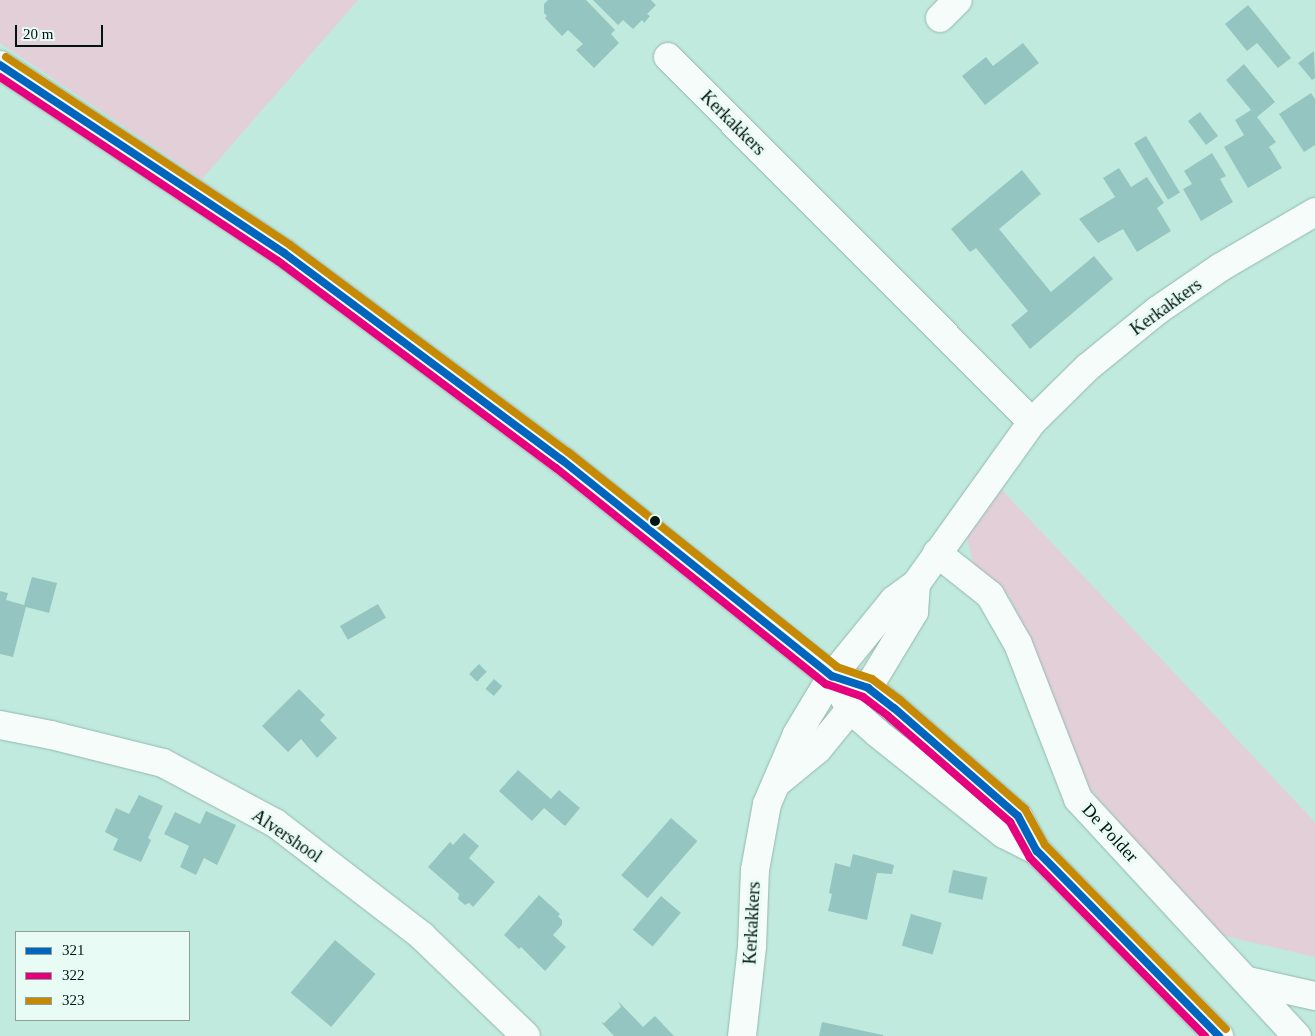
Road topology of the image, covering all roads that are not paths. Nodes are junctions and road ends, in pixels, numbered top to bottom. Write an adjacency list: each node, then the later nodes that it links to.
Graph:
1 (668, 57): 4 (street, Kerkakkers)
2 (0, 64): 7 (street)
3 (1315, 212): 4 (street, Kerkakkers)
4 (1032, 422): 5 (street, Kerkakkers)
5 (938, 554): 6 (street, Kerkakkers); 13 (street, De Polder)
6 (916, 584): 7 (street, Kerkakkers); 8 (street, Kerkakkers)
7 (832, 676): 8 (street); 9 (street); 11 (street, Kerkakkers)
8 (868, 688): 9 (street, Kerkakkers); 12 (street)
9 (851, 710): 11 (street, Kerkakkers); 12 (street)
10 (0, 725): 15 (street, Alvershool)
11 (777, 782): 16 (street, Kerkakkers)
12 (1037, 851): 17 (street)
13 (1248, 981): 14 (street); 18 (street, De Polder)
14 (1315, 996)
15 (526, 1036)
16 (742, 1036)
17 (1218, 1036)
18 (1297, 1036)

